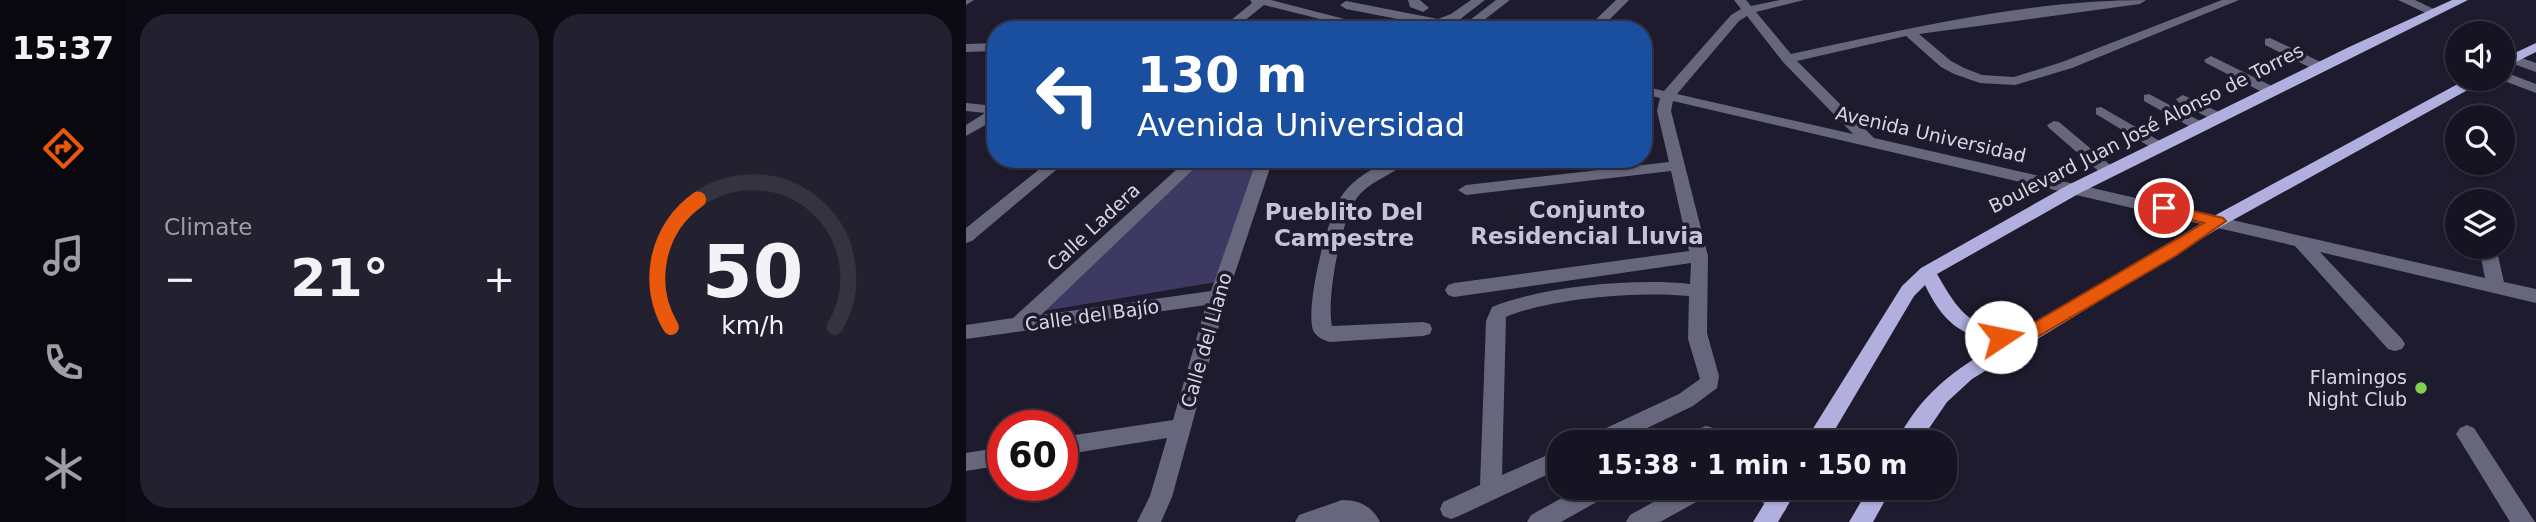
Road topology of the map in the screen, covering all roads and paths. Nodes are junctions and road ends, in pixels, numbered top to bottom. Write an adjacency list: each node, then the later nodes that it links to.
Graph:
1 (1414, 0): 14 (street)
2 (1479, 0): 19 (street)
3 (1504, 0): 20 (street)
4 (1623, 0): 21 (street)
5 (1798, 0): 12 (street)
6 (2140, 0): 22 (street)
7 (2404, 0): 13 (street)
8 (2462, 0): 13 (main road, Boulevard Juan José Alonso de Torres)
9 (1259, 1): 15 (street); 16 (street)
10 (2229, 1): 22 (street)
11 (1346, 2): 14 (street); 17 (street)
12 (1744, 5): 28 (street); 38 (street)
13 (2434, 12): 31 (main road, Boulevard Juan José Alonso de Torres)
14 (1408, 18): 18 (street)
15 (1236, 21)
16 (1346, 21)
17 (1350, 21)
18 (1435, 21)
19 (1446, 21)
20 (1475, 21)
21 (1601, 21)
22 (1910, 33): 28 (street)
23 (2270, 42): 31 (street)
24 (987, 47): 26 (street)
25 (2536, 47): 27 (main road)
26 (966, 48)
27 (2515, 58)
28 (1788, 59): 49 (street)
29 (2211, 60): 35 (street)
30 (2515, 64): 32 (street)
31 (2320, 67): 35 (main road, Boulevard Juan José Alonso de Torres)
32 (2536, 68)
33 (2515, 80): 34 (street)
34 (2536, 89)
35 (2271, 91): 45 (main road, Boulevard Juan José Alonso de Torres)
36 (2454, 91): 59 (main road)
37 (1652, 92): 38 (street, Avenida Universidad)
38 (1668, 95): 49 (street, Avenida Universidad); 51 (street)
39 (2149, 98): 47 (street)
40 (2183, 99): 45 (street)
41 (966, 107): 42 (street)
42 (987, 110)
43 (2101, 111): 50 (street)
44 (987, 117): 48 (street)
45 (2218, 117): 47 (main road, Boulevard Juan José Alonso de Torres)
46 (2054, 125): 56 (street)
47 (2199, 127): 50 (main road, Boulevard Juan José Alonso de Torres)
48 (966, 132)
49 (1868, 141): 57 (street, Avenida Universidad)
50 (2160, 147): 56 (main road, Boulevard Juan José Alonso de Torres)
51 (1677, 166): 58 (street); 62 (street)
52 (1051, 168): 60 (street)
53 (1187, 168): 70 (street, Calle Ladera)
54 (1262, 168): 69 (street, Calle del Llano)
55 (1388, 168): 71 (street)
56 (2109, 172): 57 (main road, Boulevard Juan José Alonso de Torres)
57 (2074, 189): 59 (street, Avenida Universidad); 64 (main road, Boulevard Juan José Alonso de Torres)
58 (1466, 190)
59 (2218, 221): 61 (street, Avenida Universidad); 73 (main road)
60 (966, 237)
61 (2299, 240): 65 (street, Avenida Universidad); 74 (street)
62 (1699, 256): 66 (street); 67 (street)
63 (2490, 259): 65 (street)
64 (1927, 272): 73 (main road); 77 (main road, Boulevard Juan José Alonso de Torres)
65 (2496, 287): 68 (street, Avenida Universidad)
66 (1454, 290)
67 (1699, 291): 76 (street); 84 (street)
68 (2536, 296)
69 (1217, 297): 70 (street, Calle del Bajío); 75 (street, Calle del Llano)
70 (1017, 326): 72 (street, Calle del Bajío)
71 (1423, 329)
72 (966, 332)
73 (2021, 339): 78 (main road)
74 (2395, 344)
75 (1181, 427): 80 (street); 89 (street, Calle del Llano)
76 (1623, 430)
77 (1823, 430)
78 (1915, 430)
79 (2467, 434): 95 (street)
80 (1078, 443)
81 (987, 459): 82 (street)
82 (966, 462)
83 (1547, 465): 84 (street)
84 (1491, 491): 88 (street)
85 (1579, 500): 92 (street)
86 (1679, 500): 93 (street)
87 (1874, 500): 94 (main road)
88 (1451, 509)
89 (1150, 522)
90 (1307, 522): 91 (street)
91 (1368, 522)
92 (1539, 522)
93 (1638, 522)
94 (1861, 522)
95 (2523, 522)

